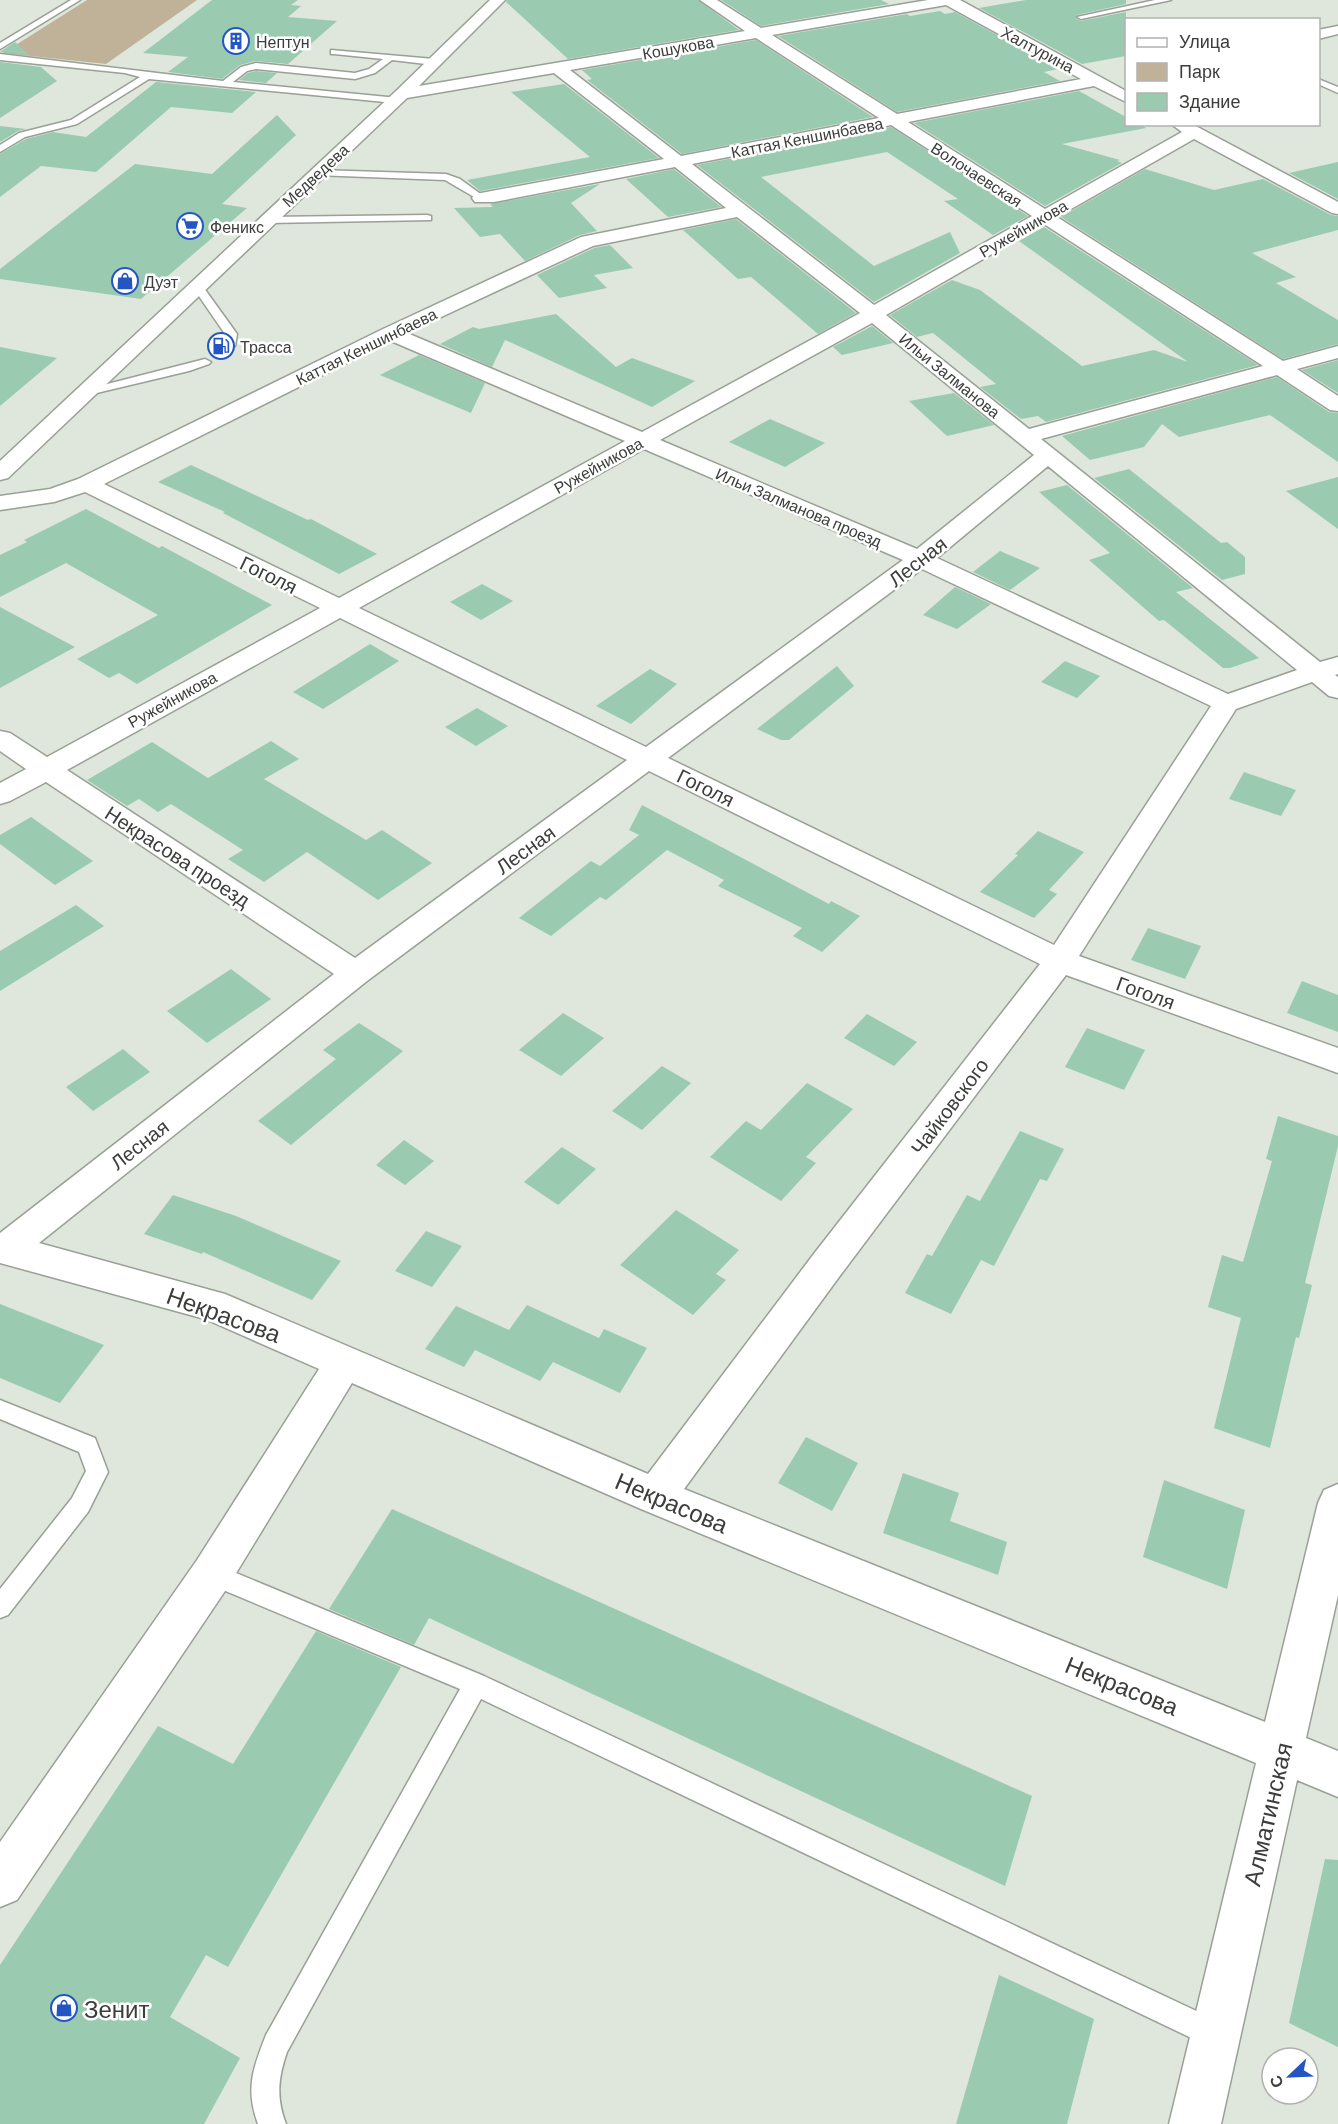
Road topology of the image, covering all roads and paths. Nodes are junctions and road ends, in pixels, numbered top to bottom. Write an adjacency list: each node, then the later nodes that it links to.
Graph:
1 (76, 0): 11 (lane)
2 (498, 0): 15 (street, Медведева)
3 (707, 0): 9 (street, Волочаевская)
4 (953, 0): 6 (street, Кошукова)
5 (1167, 0): 7 (lane)
6 (949, 1): 9 (street, Кошукова); 21 (street, Халтурина)
7 (1081, 16)
8 (1338, 30): 10 (street)
9 (759, 33): 16 (street, Кошукова); 25 (street, Волочаевская)
10 (1320, 34)
11 (0, 47)
12 (333, 52): 14 (lane)
13 (0, 57): 17 (lane)
14 (390, 58): 15 (lane); 20 (lane)
15 (434, 62): 24 (street, Медведева)
16 (557, 67): 24 (street, Кошукова); 28 (street, Ильи Залманова)
17 (147, 76): 20 (lane); 27 (lane)
18 (1125, 80): 21 (street, Каттая Кеншинбаева)
19 (1320, 82): 22 (lane)
20 (226, 83): 24 (lane)
21 (1100, 83): 23 (street, Халтурина); 25 (street, Каттая Кеншинбаева)
22 (1338, 90)
23 (1125, 96)
24 (398, 97): 29 (street, Медведева)
25 (892, 120): 28 (street, Каттая Кеншинбаева); 33 (street, Волочаевская)
26 (1187, 128): 31 (street); 33 (street, Ружейникова)
27 (0, 149)
28 (679, 162): 30 (street, Каттая Кеншинбаева); 32 (street, Ильи Залманова)
29 (318, 173): 30 (lane); 35 (street, Медведева)
30 (481, 198)
31 (1338, 209)
32 (740, 211): 37 (street, Ильи Залманова); 38 (street, Каттая Кеншинбаева)
33 (1043, 216): 37 (street, Ружейникова); 42 (street, Волочаевская)
34 (427, 218): 35 (lane)
35 (268, 220): 36 (street, Медведева)
36 (197, 286): 39 (lane); 43 (street, Медведева)
37 (873, 314): 45 (street, Ильи Залманова); 46 (street, Ружейникова)
38 (390, 333): 46 (street, Ильи Залманова проезд); 49 (street, Каттая Кеншинбаева)
39 (231, 344)
40 (1338, 352): 42 (street)
41 (205, 362): 43 (lane)
42 (1278, 367): 44 (street, Волочаевская); 45 (street)
43 (84, 393): 48 (street, Медведева)
44 (1338, 405)
45 (1027, 436): 47 (street, Ильи Залманова)
46 (643, 440): 51 (street, Ильи Залманова проезд); 52 (street, Ружейникова)
47 (1049, 454): 51 (street, Лесная); 53 (street, Ильи Залманова)
48 (0, 473)
49 (86, 484): 50 (street, Каттая Кеншинбаева); 52 (street, Гоголя)
50 (0, 503)
51 (920, 560): 55 (street, Ильи Залманова проезд); 57 (street, Лесная)
52 (338, 608): 57 (street, Гоголя); 58 (street, Ружейникова)
53 (1327, 668): 54 (street, Ильи Залманова); 55 (street)
54 (1338, 690)
55 (1226, 703): 60 (street, Чайковского)
56 (0, 740): 58 (street, Некрасова проезд)
57 (648, 759): 60 (street, Гоголя); 61 (street, Лесная)
58 (45, 770): 59 (street, Ружейникова); 61 (street, Некрасова проезд)
59 (0, 795)
60 (1060, 961): 62 (street, Гоголя); 66 (street, Чайковского)
61 (356, 973): 63 (street, Лесная)
62 (1338, 1061)
63 (3, 1249): 64 (street, Некрасова)
64 (344, 1362): 66 (street, Некрасова); 68 (street)
65 (0, 1409): 69 (lane)
66 (656, 1496): 71 (street, Некрасова)
67 (1338, 1503): 71 (street, Алматинская)
68 (212, 1574): 70 (lane); 73 (street)
69 (0, 1607)
70 (476, 1684): 74 (lane); 75 (lane)
71 (1282, 1750): 72 (street, Некрасова); 74 (street, Алматинская)
72 (1338, 1774)
73 (0, 1883)
74 (1216, 2035): 76 (street, Алматинская)
75 (272, 2124)
76 (1195, 2124)

